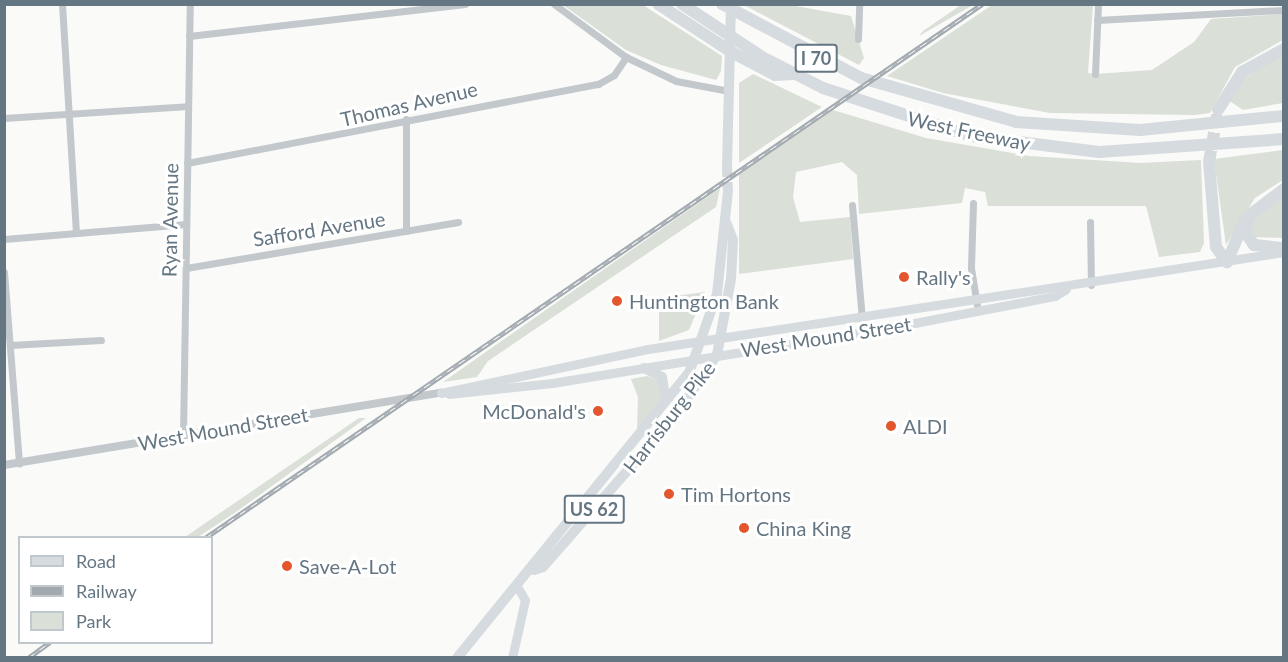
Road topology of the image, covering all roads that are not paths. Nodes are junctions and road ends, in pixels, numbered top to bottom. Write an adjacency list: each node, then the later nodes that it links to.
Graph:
1 (62, 4): 24 (street)
2 (190, 4): 15 (street, Ryan Avenue)
3 (465, 4): 15 (street)
4 (554, 4): 18 (street)
5 (658, 4): 19 (highway)
6 (722, 4): 25 (highway, West Freeway / I 70)
7 (731, 4): 21 (main road)
8 (859, 4): 16 (street)
9 (1098, 4): 14 (street)
10 (1214, 4): 13 (street)
11 (686, 8): 19 (highway, West Freeway / I 70)
12 (1284, 10): 13 (street)
13 (1214, 15): 14 (street)
14 (1097, 20): 20 (street)
15 (189, 36): 22 (street, Ryan Avenue)
16 (858, 39)
17 (1284, 49): 23 (highway)
18 (626, 57): 21 (street); 27 (street, Thomas Avenue)
19 (795, 74): 28 (highway, West Freeway / I 70)
20 (1095, 74)
21 (729, 91): 31 (main road)
22 (188, 106): 24 (street); 30 (street, Ryan Avenue)
23 (1218, 110)
24 (69, 114): 26 (street); 42 (street)
25 (1284, 116)
26 (4, 118)
27 (406, 119): 30 (street, Thomas Avenue); 41 (street)
28 (1284, 139)
29 (1209, 162): 46 (highway)
30 (187, 163): 40 (street, Ryan Avenue)
31 (727, 167)
32 (1284, 189): 36 (highway)
33 (728, 192): 37 (main road, US 62)
34 (973, 203): 51 (street)
35 (852, 205): 53 (street)
36 (1250, 215): 44 (highway); 46 (highway)
37 (726, 221): 55 (main road, US 62); 57 (main road, US 62)
38 (458, 222): 41 (street, Safford Avenue)
39 (1090, 222): 49 (street)
40 (186, 225): 42 (street); 47 (street, Ryan Avenue)
41 (406, 231): 47 (street, Safford Avenue)
42 (76, 233): 43 (street)
43 (4, 239)
44 (1284, 248)
45 (1284, 252): 46 (main road, West Mound Street)
46 (1227, 262): 49 (main road, West Mound Street)
47 (186, 268): 64 (street, Ryan Avenue)
48 (4, 272): 58 (street)
49 (1091, 285): 50 (main road, West Mound Street)
50 (1066, 289): 51 (main road, West Mound Street); 52 (main road, West Mound Street)
51 (976, 297): 52 (street); 53 (main road, West Mound Street)
52 (978, 311): 54 (main road, West Mound Street)
53 (860, 314): 54 (street); 55 (main road, West Mound Street)
54 (863, 332): 59 (main road, West Mound Street)
55 (722, 337): 57 (main road, West Mound Street); 59 (main road, Harrisburg Pike / US 62)
56 (101, 340): 58 (street)
57 (703, 340): 60 (main road, Harrisburg Pike / US 62); 62 (main road, West Mound Street)
58 (10, 345): 65 (street)
59 (717, 355): 60 (main road, West Mound Street); 67 (main road, Harrisburg Pike / US 62)
60 (697, 359): 61 (main road, West Mound Street); 63 (main road, Harrisburg Pike / US 62)
61 (644, 368): 62 (main road, West Mound Street); 63 (main road)
62 (441, 393): 64 (street, West Mound Street)
63 (663, 409): 67 (main road, Harrisburg Pike / US 62)
64 (183, 436): 65 (street, West Mound Street)
65 (19, 463): 66 (street, West Mound Street)
66 (4, 465)
67 (534, 570): 68 (main road, Harrisburg Pike / US 62)
68 (518, 588): 69 (main road, Harrisburg Pike / US 62); 70 (main road)
69 (457, 657)
70 (512, 657)

